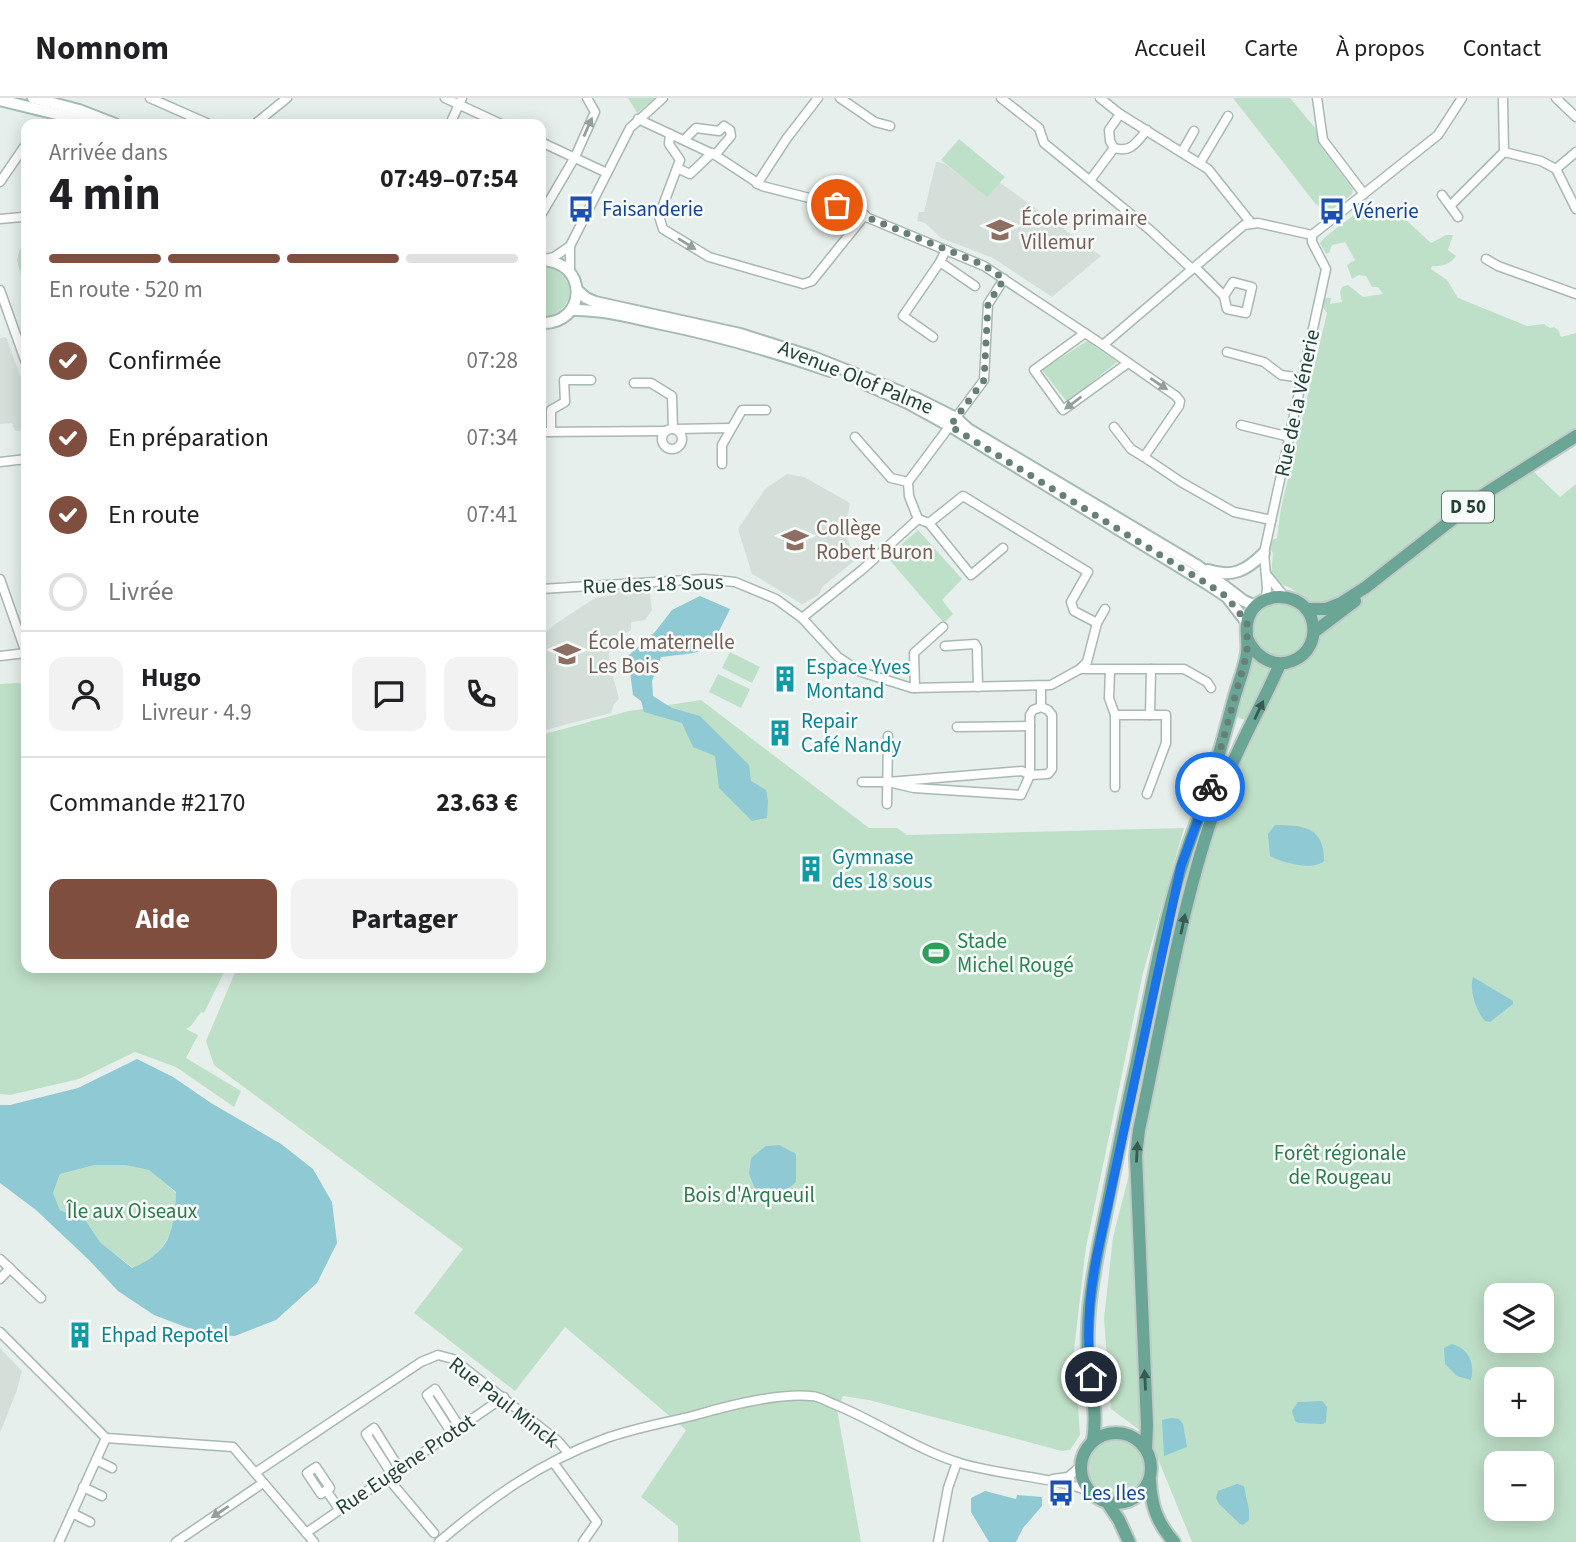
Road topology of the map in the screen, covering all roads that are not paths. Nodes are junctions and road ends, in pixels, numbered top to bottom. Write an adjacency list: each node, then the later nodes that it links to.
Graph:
1 (33, 98): 17 (main road)
2 (150, 98): 23 (street)
3 (287, 98): 24 (street)
4 (445, 98): 16 (street)
5 (587, 98): 40 (street, one-way to 5)
6 (663, 98): 27 (street)
7 (818, 98): 47 (street)
8 (840, 98): 28 (street)
9 (1001, 98): 45 (street)
10 (1100, 98): 18 (street)
11 (1317, 98): 48 (street)
12 (1462, 98): 48 (street)
13 (1556, 98): 20 (street)
14 (0, 100): 17 (main road)
15 (1503, 100): 37 (street)
16 (461, 102): 25 (street); 26 (street)
17 (53, 104): 21 (main road); 22 (main road)
18 (1120, 114): 29 (street); 34 (street)
19 (1228, 116): 41 (street)
20 (1576, 117)
21 (86, 119)
22 (100, 119)
23 (198, 119)
24 (262, 119)
25 (452, 119)
26 (492, 119)
27 (638, 120): 31 (street); 44 (street)
28 (890, 126)
29 (1147, 130): 34 (street); 36 (street)
30 (1194, 131): 36 (street)
31 (670, 134): 32 (street); 42 (street)
32 (684, 140): 39 (street); 39 (street)
33 (546, 144): 40 (street)
34 (1114, 148): 45 (street)
35 (21, 151): 46 (street)
36 (1182, 152): 41 (street)
37 (1504, 152): 43 (street); 50 (street)
38 (1576, 152): 43 (street)
39 (714, 154): 42 (street); 47 (street)
40 (575, 158): 44 (street); 51 (street)
41 (1200, 163): 57 (street)
42 (677, 168): 53 (street, one-way to 53)
43 (1556, 169): 52 (street)
44 (607, 173): 59 (street)
45 (1091, 179): 65 (street)
46 (0, 182)
47 (757, 184): 53 (street)
48 (1364, 194): 58 (street)
49 (1442, 195): 50 (street)
50 (1450, 206): 55 (street)
51 (546, 207)
52 (1576, 209)
53 (865, 215): 60 (street)
54 (21, 217): 56 (street)
55 (1458, 217)
56 (0, 219)
57 (1251, 223): 58 (street); 65 (street)
58 (1312, 235): 81 (street, Rue de la Vénerie)
59 (570, 246): 61 (street); 66 (street)
60 (946, 250): 64 (street); 67 (street)
61 (546, 259)
62 (1486, 259): 71 (street)
63 (546, 260): 66 (main road)
64 (940, 262): 68 (street); 76 (street)
65 (1194, 268): 72 (street); 77 (street)
66 (570, 271): 70 (main road)
67 (1004, 279): 75 (street); 85 (street)
68 (975, 286)
69 (0, 290): 78 (street)
70 (577, 290): 73 (main road); 85 (main road, Avenue Olof Palme)
71 (1576, 294)
72 (1224, 296)
73 (571, 310): 74 (main road); 85 (main road, Avenue Olof Palme)
74 (546, 324)
75 (1085, 333): 77 (street); 80 (street, one-way to 75)
76 (933, 337)
77 (1103, 345): 80 (street)
78 (21, 349)
79 (1227, 352): 81 (street)
80 (1128, 363): 95 (street, one-way to 95)
81 (1303, 378): 94 (street, Rue de la Vénerie)
82 (591, 380): 91 (street)
83 (634, 383): 89 (street)
84 (766, 410): 88 (street)
85 (953, 422): 99 (street); 105 (main road, Avenue Olof Palme); 116 (main road, Avenue Olof Palme)
86 (1241, 425): 94 (street)
87 (1114, 427): 95 (street)
88 (732, 429): 89 (street); 98 (street)
89 (672, 430): 91 (street)
90 (546, 432): 91 (street)
91 (551, 432)
92 (1576, 436): 108 (main road, D 50)
93 (855, 437): 99 (street)
94 (1290, 437): 101 (street, Rue de la Vénerie)
95 (1144, 457): 101 (street)
96 (21, 460): 97 (street)
97 (0, 462)
98 (722, 464)
99 (908, 482): 100 (street)
100 (918, 520): 102 (street); 114 (street)
101 (1271, 520): 104 (street, Rue de la Vénerie)
102 (929, 523): 103 (street); 115 (street)
103 (1003, 548)
104 (1264, 554): 105 (main road); 106 (street, Rue de la Vénerie)
105 (1198, 566): 111 (main road, Avenue Olof Palme)
106 (1266, 574): 110 (street); 111 (street, Rue de la Vénerie)
107 (0, 579): 120 (street)
108 (1367, 587): 113 (main road, D 50); 118 (main road, D 50)
109 (546, 589): 114 (street, Rue des 18 Sous)
110 (1284, 596): 111 (main road); 113 (main road)
111 (1261, 603): 116 (main road)
112 (1105, 609): 115 (street)
113 (1306, 609): 118 (main road)
114 (802, 618): 130 (street, Rue des 18 Sous)
115 (1097, 623): 125 (street)
116 (1247, 623): 119 (main road)
117 (943, 628): 130 (street)
118 (1314, 632): 124 (main road)
119 (1247, 638): 124 (main road); 153 (main road)
120 (21, 639)
121 (944, 646): 128 (street)
122 (21, 654): 123 (street)
123 (0, 656)
124 (1280, 664): 154 (main road, one-way to 124)
125 (1080, 669): 127 (street); 129 (street, Rue des 18 Sous)
126 (1151, 669): 127 (street); 131 (street); 134 (street)
127 (1110, 670): 133 (street)
128 (978, 687): 129 (street, Rue des 18 Sous); 130 (street, Rue des 18 Sous)
129 (1041, 687): 132 (street)
130 (915, 688)
131 (1211, 688)
132 (1041, 707): 135 (street); 138 (street)
133 (1115, 715): 134 (street); 141 (street)
134 (1150, 715): 142 (street)
135 (1030, 726): 136 (street); 138 (street)
136 (957, 727)
137 (888, 736): 140 (street)
138 (1030, 775): 140 (street); 140 (street)
139 (862, 782): 140 (street)
140 (888, 782): 143 (street)
141 (1115, 787)
142 (1147, 794)
143 (887, 804)
144 (0, 1259): 145 (street)
145 (10, 1268): 146 (street); 147 (street)
146 (0, 1279)
147 (41, 1298)
148 (0, 1332): 152 (street)
149 (503, 1397): 150 (street, Rue Eugène Protot); 155 (street, Rue Paul Minck); 162 (street, Rue Paul Minck)
150 (459, 1426): 151 (street, Rue Eugène Protot); 151 (street)
151 (451, 1432): 161 (street, Rue Eugène Protot)
152 (106, 1438): 156 (street); 162 (street)
153 (1093, 1441): 154 (main road); 159 (main road)
154 (1146, 1448): 165 (main road)
155 (569, 1454): 157 (street); 158 (street)
156 (96, 1460): 160 (street); 167 (street)
157 (553, 1462): 180 (street); 181 (street)
158 (957, 1462): 164 (street); 182 (street)
159 (1081, 1466): 164 (street); 169 (main road)
160 (112, 1468)
161 (399, 1468): 163 (street, Rue Eugène Protot); 163 (street)
162 (255, 1473): 166 (street)
163 (389, 1475): 172 (street, Rue Eugène Protot); 176 (street)
164 (1039, 1480): 169 (street)
165 (1150, 1480): 171 (main road); 184 (main road)
166 (264, 1483): 175 (street); 178 (street, one-way to 178)
167 (83, 1487): 170 (street); 173 (street)
168 (326, 1490): 172 (street)
169 (1089, 1491): 171 (main road)
170 (102, 1496)
171 (1107, 1502): 183 (main road)
172 (339, 1509): 175 (street, Rue Eugène Protot)
173 (72, 1513): 174 (street); 177 (street)
174 (90, 1522)
175 (306, 1533): 179 (street)
176 (434, 1533)
177 (63, 1540)
178 (176, 1542)
179 (314, 1542)
180 (439, 1542)
181 (583, 1542)
182 (937, 1542)
183 (1129, 1542)
184 (1174, 1542)

